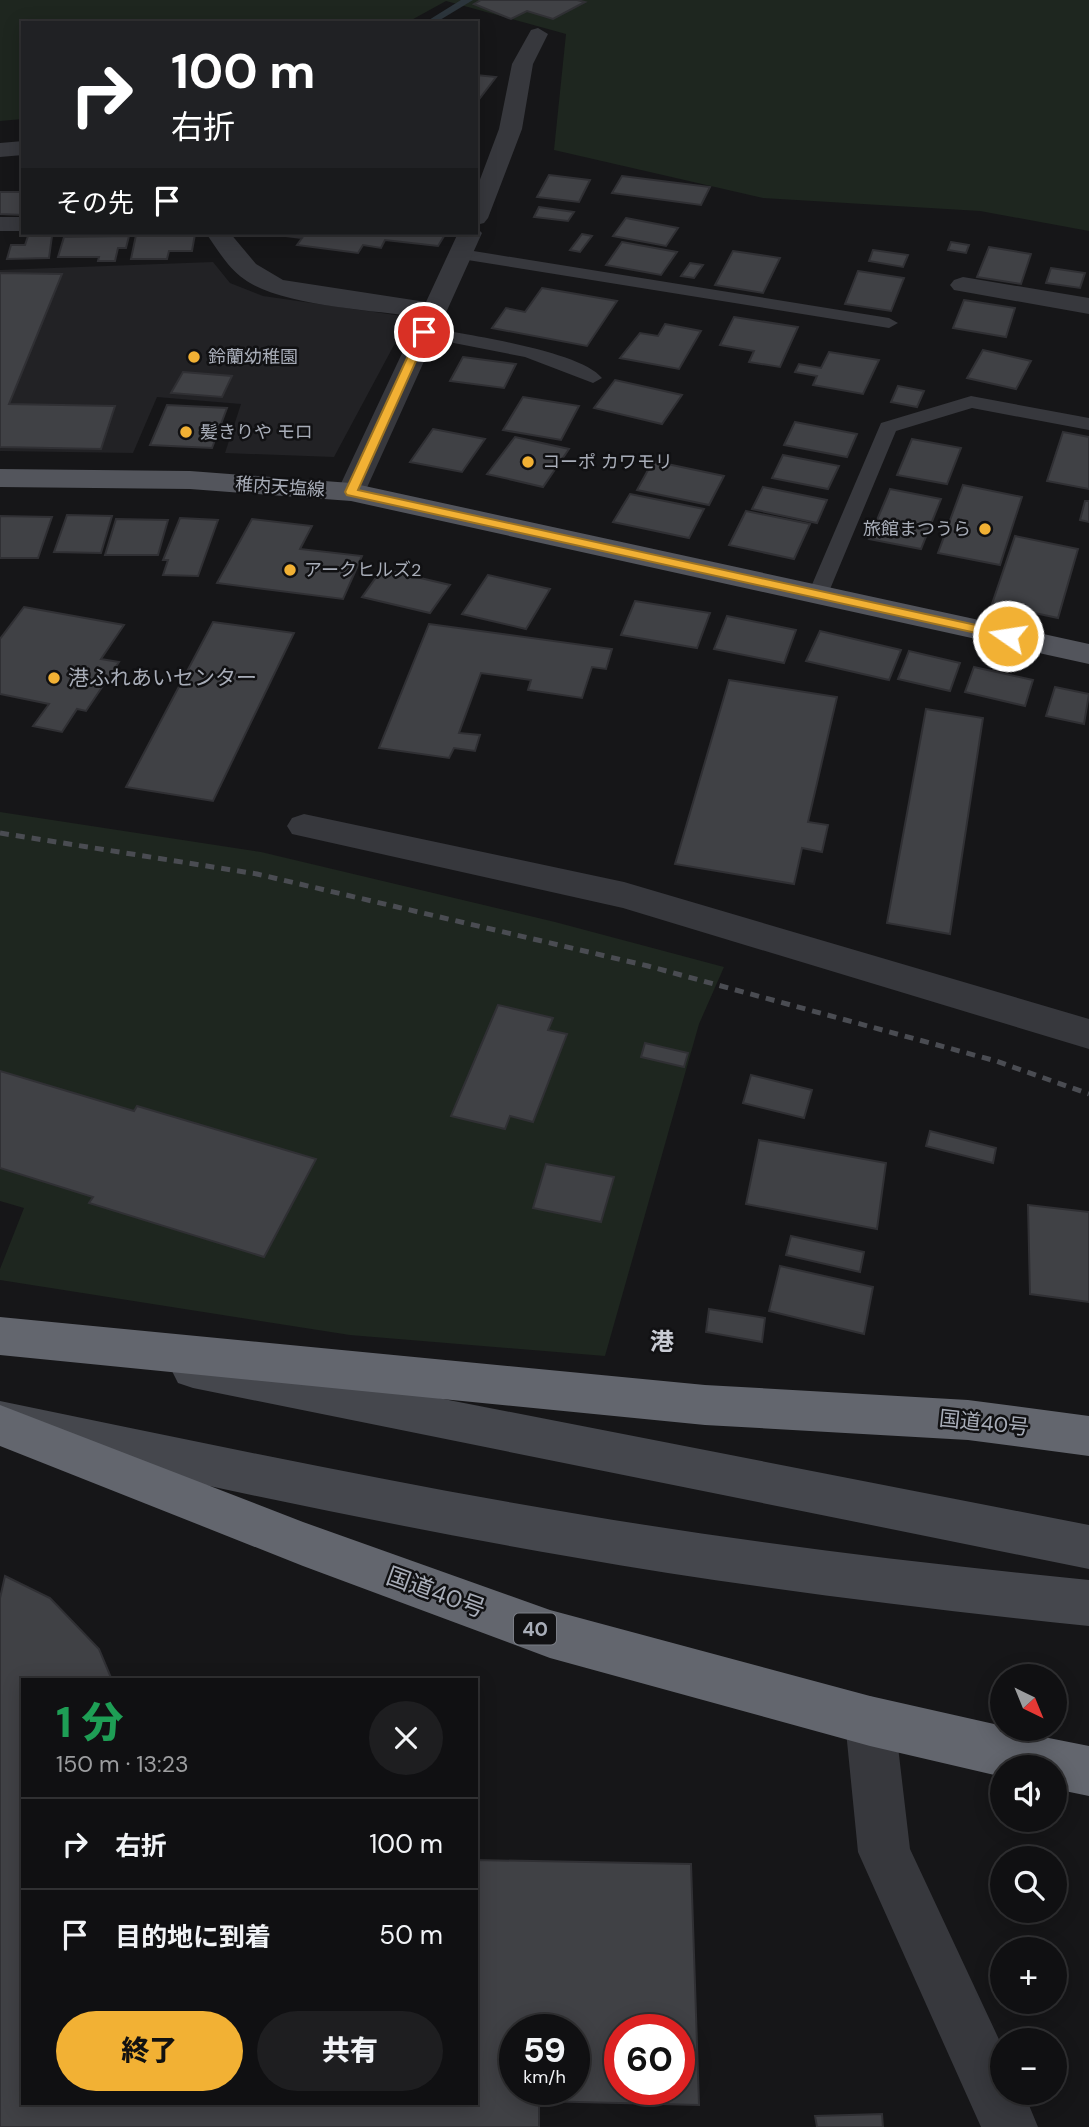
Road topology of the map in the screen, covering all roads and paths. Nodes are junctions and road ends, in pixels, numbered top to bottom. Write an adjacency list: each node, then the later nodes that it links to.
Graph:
1 (538, 34): 5 (street)
2 (21, 148): 3 (street)
3 (0, 150)
4 (478, 151): 5 (street)
5 (503, 154): 6 (street)
6 (478, 213)
7 (0, 224): 8 (street)
8 (21, 224)
9 (219, 235): 13 (street)
10 (465, 244): 13 (street); 14 (lane)
11 (963, 285): 12 (street)
12 (1089, 306)
13 (428, 321): 15 (lane); 18 (street)
14 (889, 323)
15 (593, 378)
16 (1089, 424): 19 (lane)
17 (0, 478): 18 (main road, 稚内天塩線)
18 (351, 492): 19 (main road, 稚内天塩線)
19 (818, 594): 20 (main road, 稚内天塩線)
20 (1089, 654)
21 (304, 826): 22 (street)
22 (1089, 1034)
23 (0, 1336): 24 (highway, 国道40号)
24 (74, 1345): 26 (highway, 国道40号); 27 (street)
25 (0, 1423): 28 (street); 29 (highway, 国道40号 / 40)
26 (1089, 1436)
27 (1089, 1547)
28 (1089, 1603)
29 (870, 1721): 30 (highway, 国道40号 / 40); 31 (street)
30 (1089, 1771)
31 (1010, 2127)

